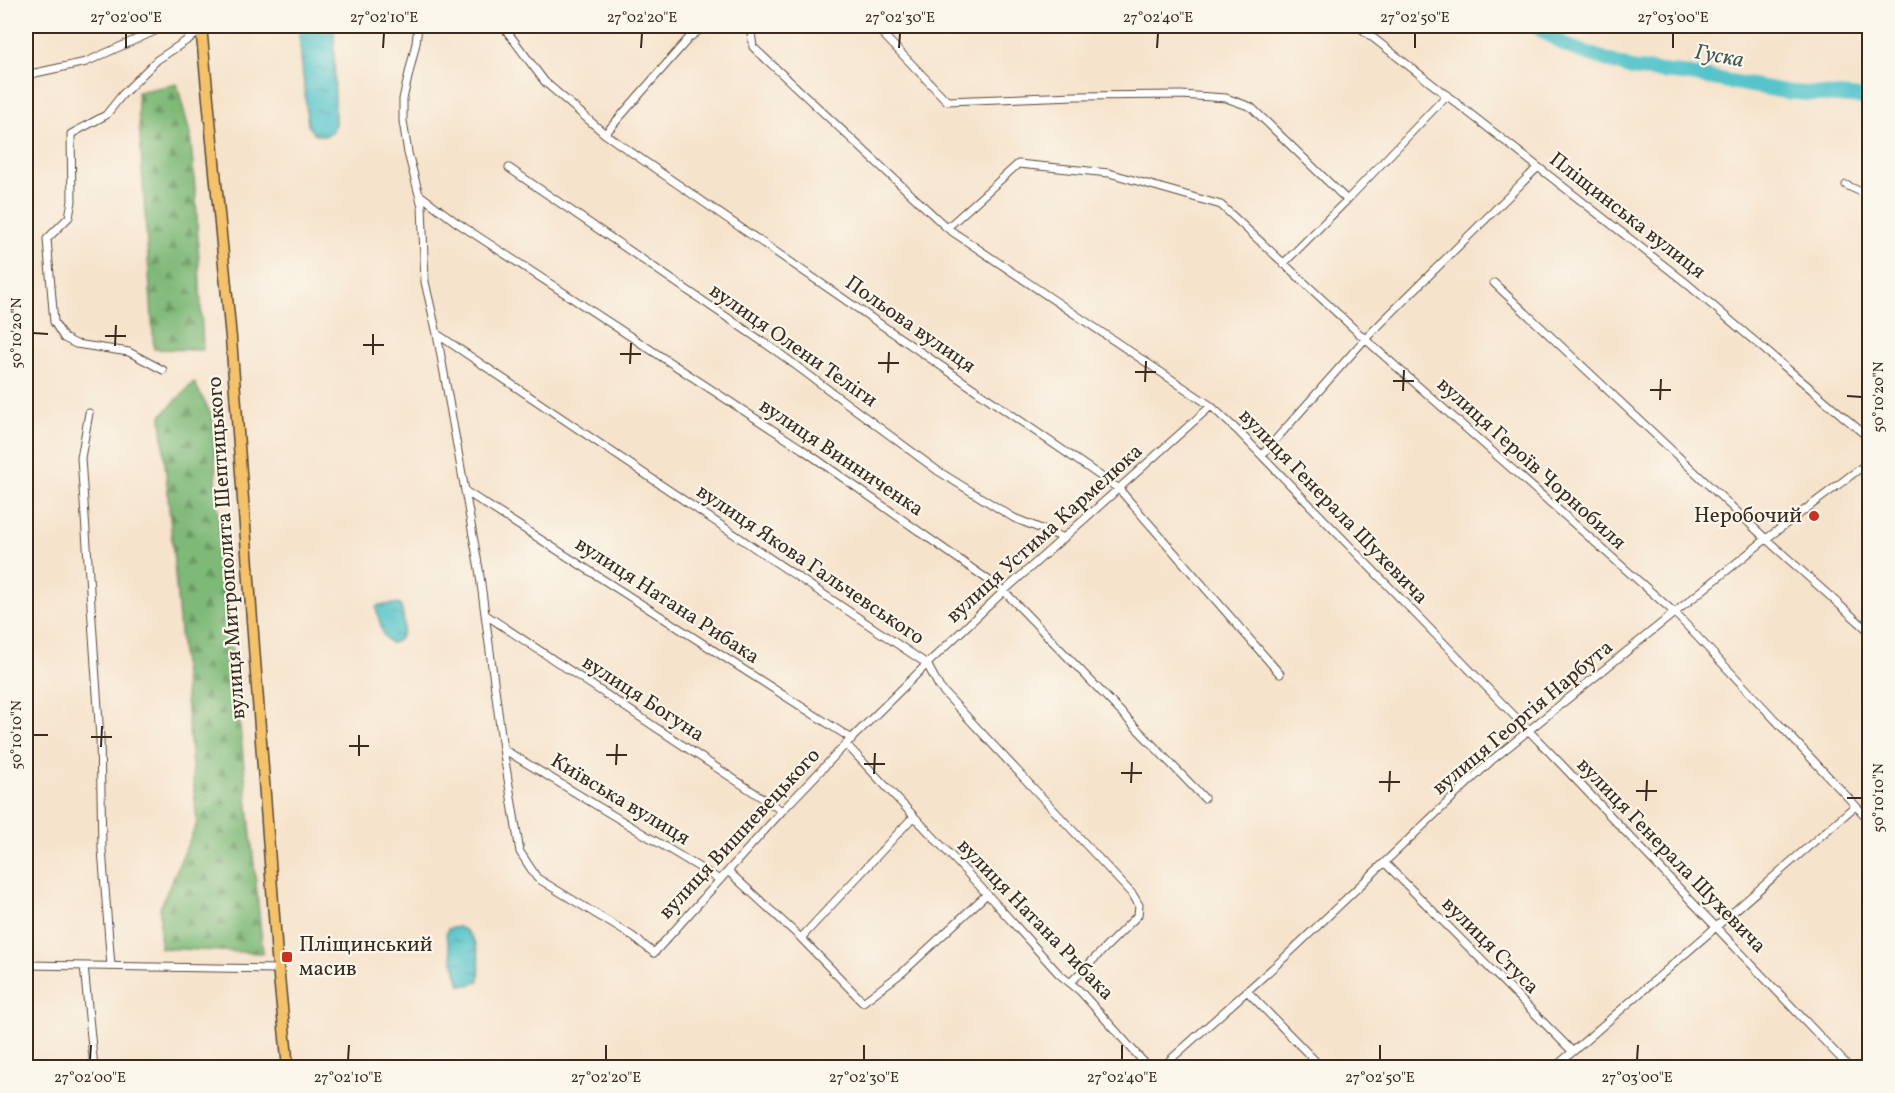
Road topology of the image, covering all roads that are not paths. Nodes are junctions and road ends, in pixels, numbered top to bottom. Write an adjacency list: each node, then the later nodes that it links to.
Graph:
1 (166, 26): 9 (street)
2 (418, 26): 15 (street)
3 (503, 26): 11 (street, Польова вулиця)
4 (705, 26): 11 (street)
5 (750, 26): 18 (street, вулиця Генерала Шухевича)
6 (875, 26): 17 (street)
7 (1358, 26): 10 (street, Пліщинська вулиця)
8 (201, 28): 23 (street); 56 (main road, вулиця Митрополита Шептицького)
9 (26, 75)
10 (1447, 95): 12 (street, Пліщинська вулиця); 17 (street)
11 (605, 134): 29 (street, Польова вулиця)
12 (1538, 167): 22 (street); 26 (street, Пліщинська вулиця)
13 (509, 168): 31 (street, вулиця Олени Теліги)
14 (1846, 185): 16 (street)
15 (420, 195): 21 (street); 33 (street, вулиця Винниченка)
16 (1869, 196)
17 (1347, 200): 19 (street)
18 (947, 228): 19 (street, вулиця Героїв Чорнобиля); 24 (street, вулиця Генерала Шухевича)
19 (1283, 264): 22 (street, вулиця Героїв Чорнобиля)
20 (1494, 283): 32 (street)
21 (437, 334): 30 (street); 37 (street, вулиця Якова Гальчевського)
22 (1365, 339): 27 (street); 34 (street, вулиця Героїв Чорнобиля)
23 (163, 370)
24 (1211, 406): 27 (street, вулиця Генерала Шухевича); 29 (street, вулиця Устима Кармелюка)
25 (89, 413): 55 (street)
26 (1869, 438)
27 (1262, 455): 39 (street, вулиця Генерала Шухевича)
28 (1869, 461): 32 (street, вулиця Георгія Нарбута)
29 (1119, 489): 31 (street, вулиця Устима Кармелюка); 38 (street, Польова вулиця)
30 (465, 491): 35 (street); 40 (street, вулиця Натана Рибака)
31 (1064, 538): 33 (street, вулиця Устима Кармелюка)
32 (1766, 540): 34 (street, вулиця Георгія Нарбута); 36 (street)
33 (1004, 591): 37 (street, вулиця Устима Кармелюка); 42 (street, вулиця Винниченка)
34 (1675, 614): 39 (street, вулиця Георгія Нарбута); 43 (street, вулиця Героїв Чорнобиля)
35 (486, 615): 41 (street); 44 (street, вулиця Богуна)
36 (1869, 632)
37 (927, 664): 40 (street, вулиця Устима Кармелюка); 57 (street, вулиця Якова Гальчевського)
38 (1280, 674)
39 (1528, 731): 47 (street, вулиця Георгія Нарбута); 51 (street, вулиця Генерала Шухевича)
40 (849, 741): 44 (street, вулиця Вишневецького); 45 (street, вулиця Натана Рибака)
41 (503, 749): 49 (street, Київська вулиця); 49 (street, вулиця Вишневецького)
42 (1204, 798)
43 (1855, 806): 46 (street, вулиця Героїв Чорнобиля); 51 (street)
44 (782, 811): 48 (street, вулиця Вишневецького)
45 (914, 817): 50 (street, вулиця Натана Рибака); 52 (street)
46 (1869, 821)
47 (1385, 863): 58 (street, вулиця Георгія Нарбута); 59 (street, вулиця Стуса)
48 (728, 871): 49 (street, вулиця Вишневецького); 52 (street)
49 (720, 880)
50 (987, 894): 52 (street); 57 (street, вулиця Натана Рибака)
51 (1716, 927): 59 (street); 66 (street, вулиця Генерала Шухевича)
52 (801, 938)
53 (26, 965): 54 (street)
54 (84, 966): 55 (street); 60 (street)
55 (111, 966): 56 (street)
56 (278, 969): 61 (main road, вулиця Митрополита Шептицького)
57 (1070, 983): 62 (street, вулиця Натана Рибака)
58 (1247, 990): 63 (street, вулиця Георгія Нарбута); 64 (street)
59 (1572, 1052): 65 (street)
60 (94, 1068)
61 (288, 1068)
62 (1149, 1068)
63 (1161, 1068)
64 (1322, 1068)
65 (1554, 1068)
66 (1850, 1068)

